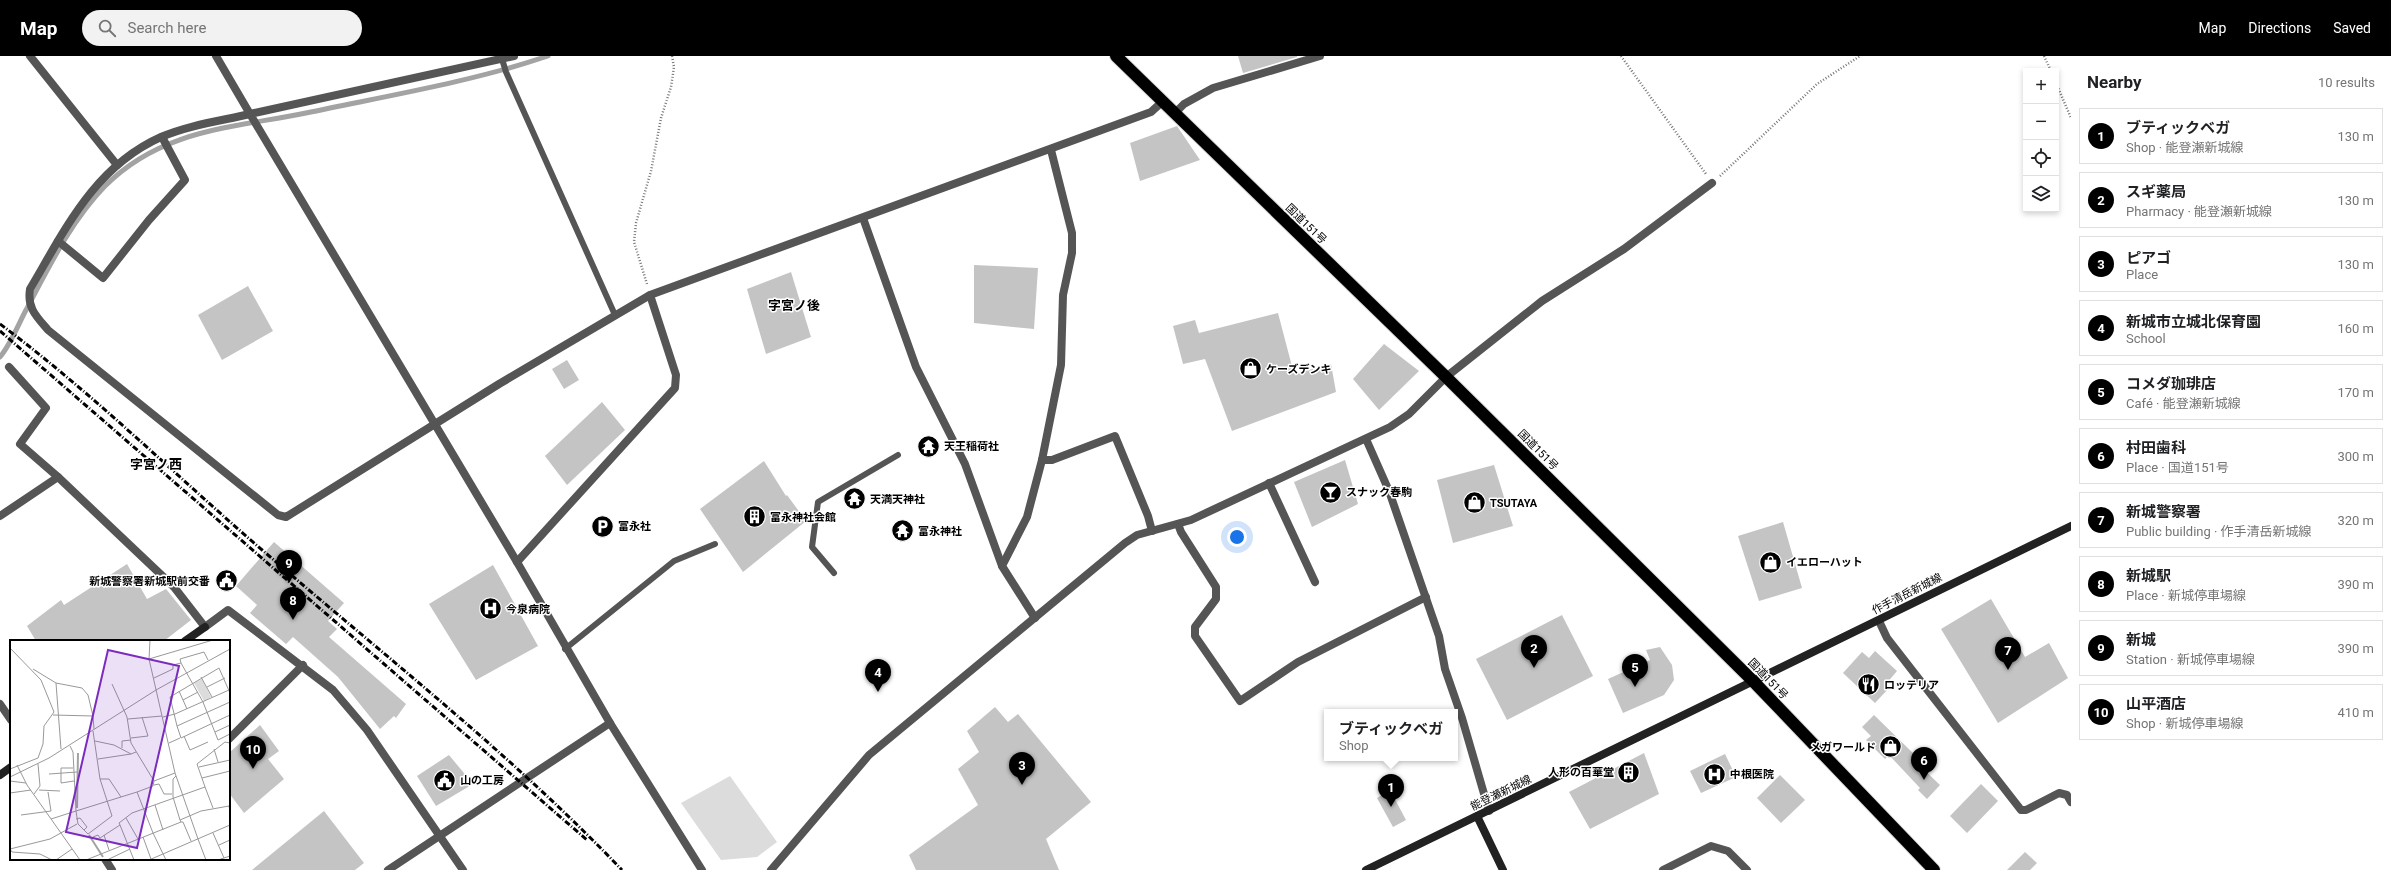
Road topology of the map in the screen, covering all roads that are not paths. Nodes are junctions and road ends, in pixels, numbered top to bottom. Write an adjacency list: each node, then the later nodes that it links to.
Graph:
1 (30, 56): 12 (street)
2 (216, 56): 9 (street)
3 (514, 56): 6 (street)
4 (1116, 56): 7 (highway, 国道151号)
5 (1321, 56): 8 (street)
6 (504, 66): 9 (street); 17 (lane)
7 (1162, 102): 8 (highway, 国道151号); 11 (street)
8 (1174, 114): 19 (highway, 国道151号)
9 (251, 116): 10 (street); 20 (street)
10 (163, 140): 12 (street); 15 (street)
11 (1051, 150): 14 (street); 23 (street)
12 (117, 165): 15 (street)
13 (1712, 183): 19 (street)
14 (863, 218): 16 (street); 32 (street)
15 (59, 242): 20 (street)
16 (650, 295): 17 (street); 31 (street)
17 (615, 315): 20 (street)
18 (9, 367): 24 (street)
19 (1446, 377): 21 (street); 42 (highway, 国道151号)
20 (434, 425): 31 (street)
21 (1366, 439): 25 (street); 35 (street)
22 (898, 455): 33 (lane)
23 (1042, 460): 29 (street); 32 (street)
24 (58, 477): 26 (street); 38 (street)
25 (1268, 484): 27 (street); 34 (street)
26 (0, 516)
27 (1178, 524): 29 (street); 35 (street)
28 (2071, 526): 37 (main road, 作手清岳新城線)
29 (1152, 531): 36 (street)
30 (715, 544): 40 (lane)
31 (517, 562): 40 (street)
32 (1002, 566): 36 (street)
33 (834, 573)
34 (1315, 582)
35 (1426, 597): 50 (street)
36 (1035, 618): 58 (street)
37 (1879, 621): 42 (main road, 作手清岳新城線); 49 (street)
38 (205, 627): 39 (main road); 41 (street)
39 (187, 640)
40 (566, 649): 45 (street)
41 (303, 665): 46 (street); 52 (street)
42 (1753, 682): 50 (main road, 能登瀬新城線); 63 (highway, 国道151号)
43 (0, 704): 44 (street)
44 (10, 719)
45 (610, 723): 52 (street); 57 (street)
46 (230, 738)
47 (10, 768): 48 (main road)
48 (0, 775)
49 (2071, 802)
50 (1490, 811): 51 (main road, 能登瀬新城線)
51 (1477, 816): 59 (main road, 能登瀬新城線); 60 (main road)
52 (440, 835): 55 (street); 56 (street)
53 (106, 860): 54 (street)
54 (112, 870)
55 (388, 870)
56 (463, 870)
57 (702, 870)
58 (771, 870)
59 (1366, 870)
60 (1503, 870)
61 (1663, 870): 62 (street)
62 (1747, 870)
63 (1934, 870)

